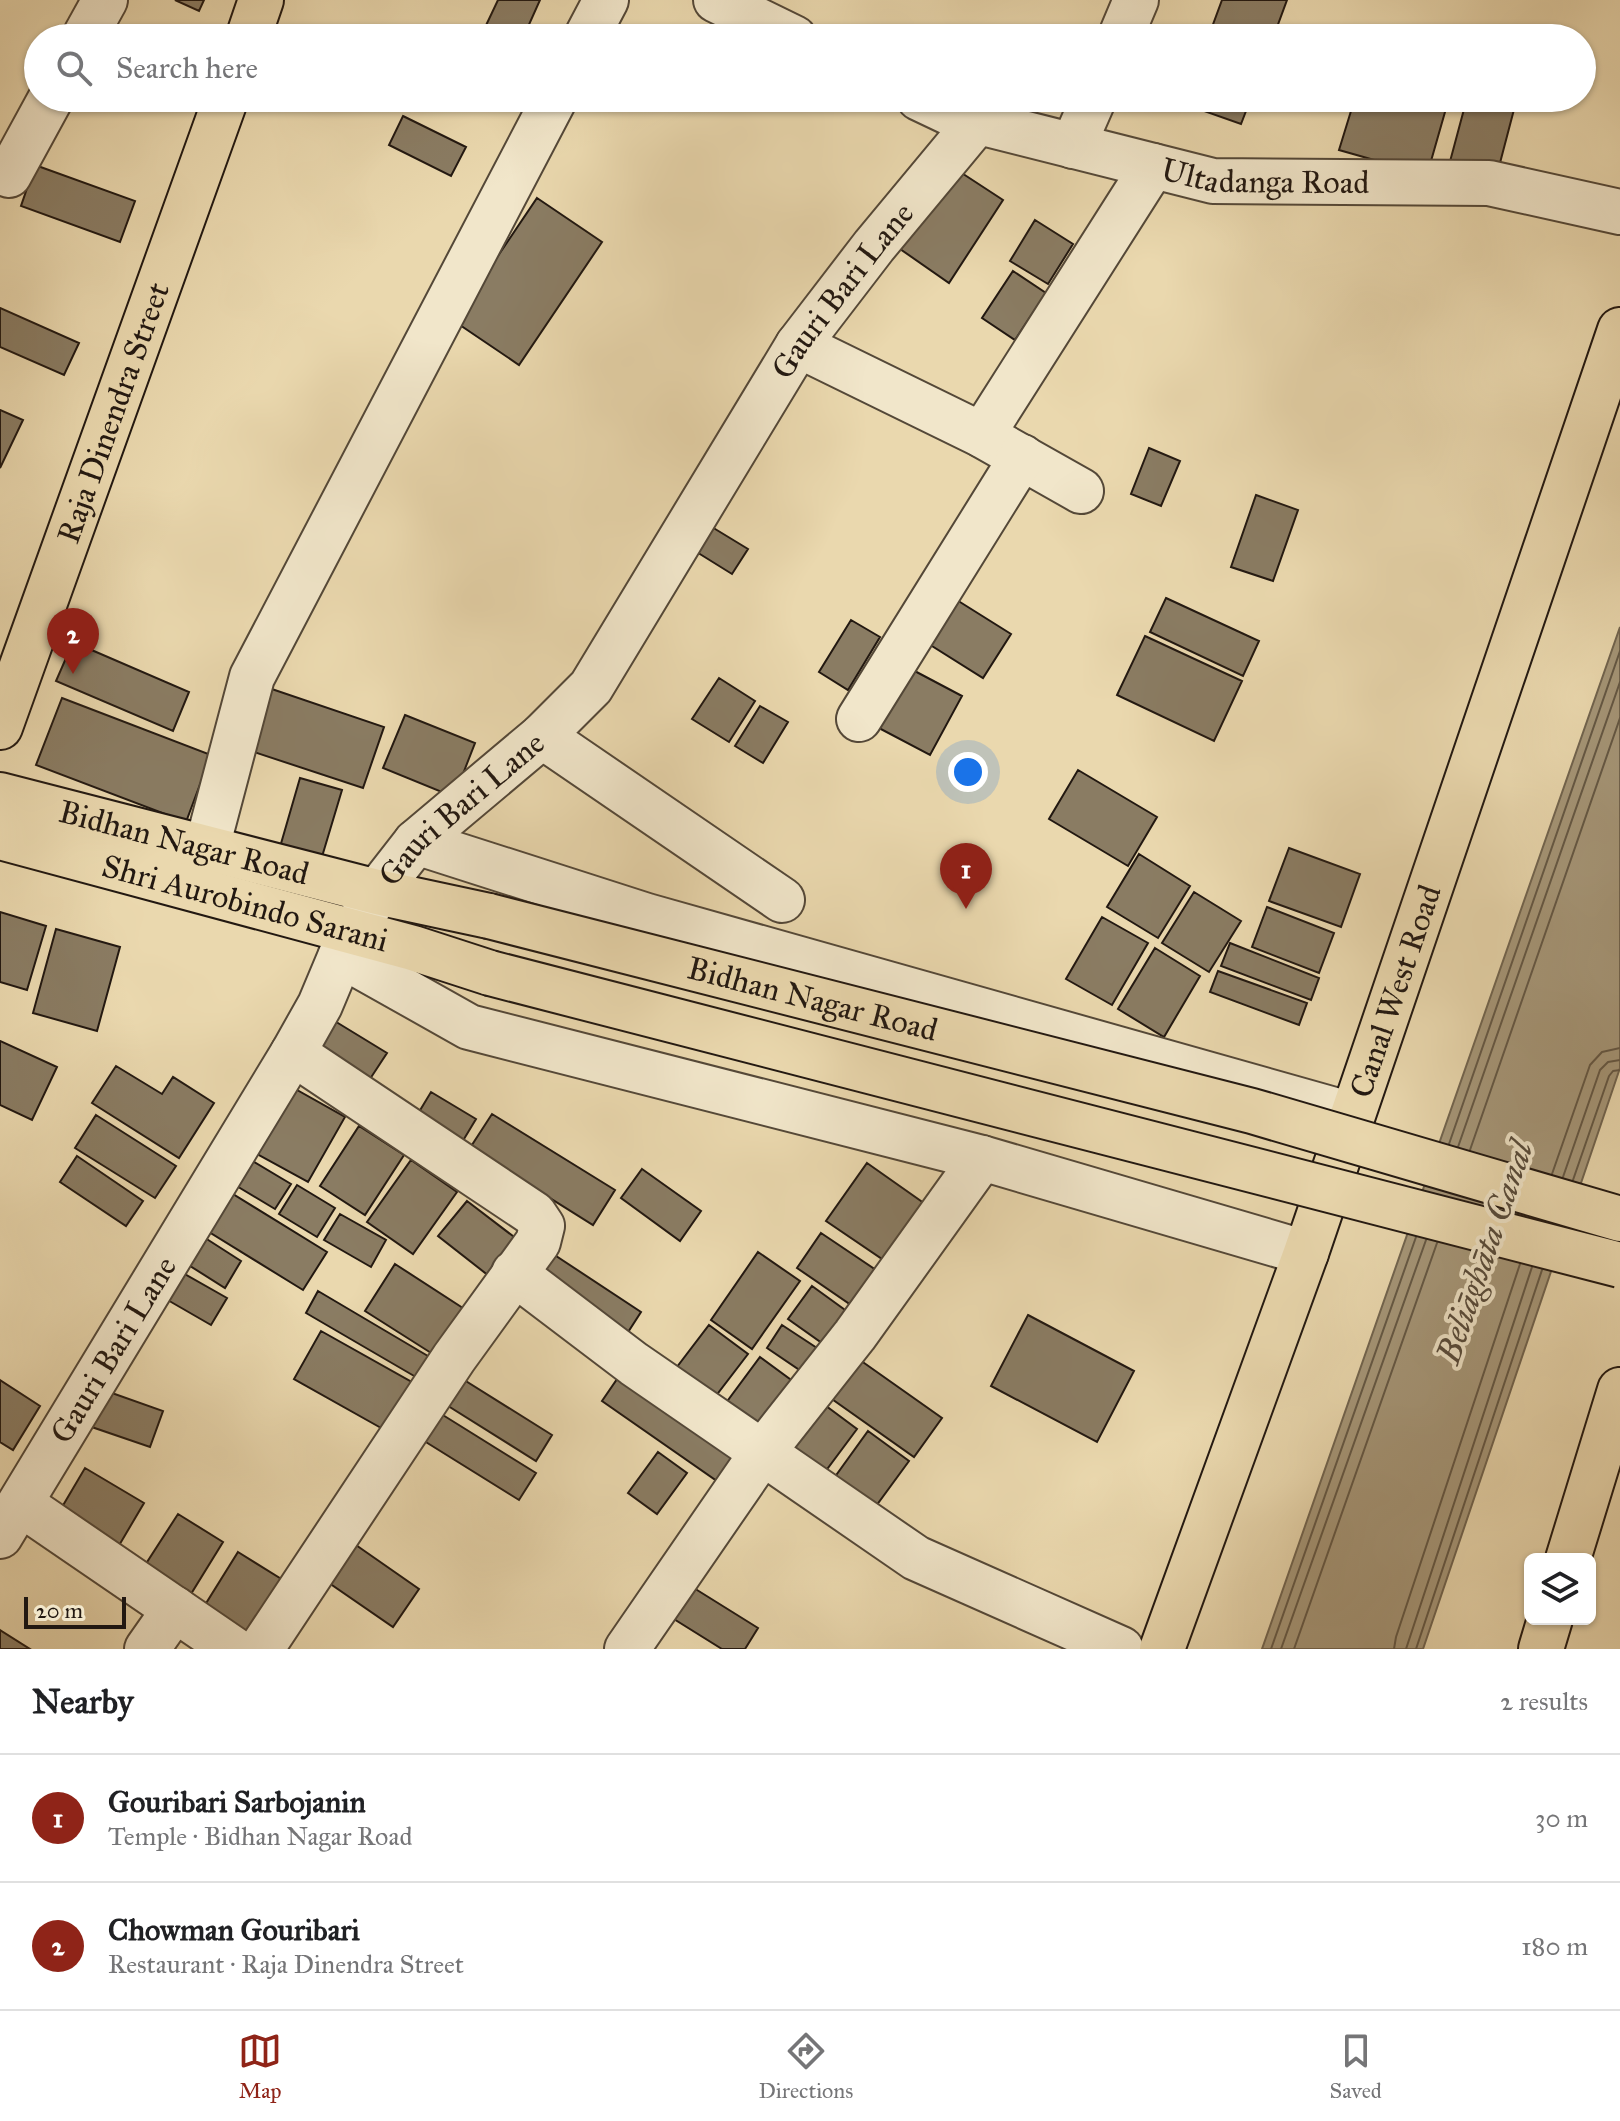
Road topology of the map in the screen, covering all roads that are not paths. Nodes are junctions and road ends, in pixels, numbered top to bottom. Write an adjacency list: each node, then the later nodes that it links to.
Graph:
1 (105, 0): 6 (street)
2 (261, 0): 7 (main road)
3 (606, 0): 8 (street)
4 (716, 0): 9 (street)
5 (1136, 0): 10 (street)
6 (92, 24)
7 (253, 24)
8 (593, 24)
9 (765, 24)
10 (1126, 24)
11 (43, 112): 19 (street)
12 (221, 112): 27 (main road, Raja Dinendra Street)
13 (548, 112): 32 (street)
14 (948, 112): 16 (street, Ultadanga Road)
15 (1088, 112): 17 (street)
16 (977, 122): 17 (street, Ultadanga Road); 22 (street, Gauri Bari Lane)
17 (1073, 146): 18 (street, Ultadanga Road)
18 (1153, 166): 20 (street, Ultadanga Road); 23 (street)
19 (0, 171)
20 (1620, 212)
21 (1620, 330): 37 (main road, Canal West Road)
22 (798, 345): 23 (street); 28 (street, Gauri Bari Lane)
23 (982, 435): 24 (street)
24 (1022, 457): 25 (street); 26 (street)
25 (1081, 491)
26 (859, 719)
27 (0, 727)
28 (542, 736): 31 (street, Gauri Bari Lane); 34 (street)
29 (0, 795): 32 (main road, Bidhan Nagar Road)
30 (0, 837): 35 (main road, Shri Aurobindo Sarani)
31 (416, 842): 33 (street, Gauri Bari Lane); 37 (street)
32 (207, 847): 33 (main road, Bidhan Nagar Road)
33 (377, 892): 35 (street, Gauri Bari Lane); 39 (main road, Bidhan Nagar Road, bridge)
34 (782, 900)
35 (347, 944): 36 (street, Gauri Bari Lane); 38 (street); 41 (main road, Shri Aurobindo Sarani, bridge)
36 (293, 1053): 42 (street); 45 (street, Gauri Bari Lane)
37 (1352, 1115): 40 (main road, Canal West Road)
38 (982, 1158): 40 (street); 44 (street)
39 (1620, 1219)
40 (1306, 1253): 54 (main road, Canal West Road)
41 (1620, 1265)
42 (514, 1273): 44 (street); 51 (street)
43 (1620, 1390): 46 (main road)
44 (762, 1453): 52 (street); 53 (street)
45 (10, 1520): 47 (street)
46 (1570, 1553)
47 (175, 1609): 49 (street); 50 (street)
48 (1548, 1625): 55 (main road)
49 (147, 1649)
50 (233, 1649)
51 (261, 1649)
52 (627, 1649)
53 (1121, 1649)
54 (1162, 1649)
55 (1541, 1649)

